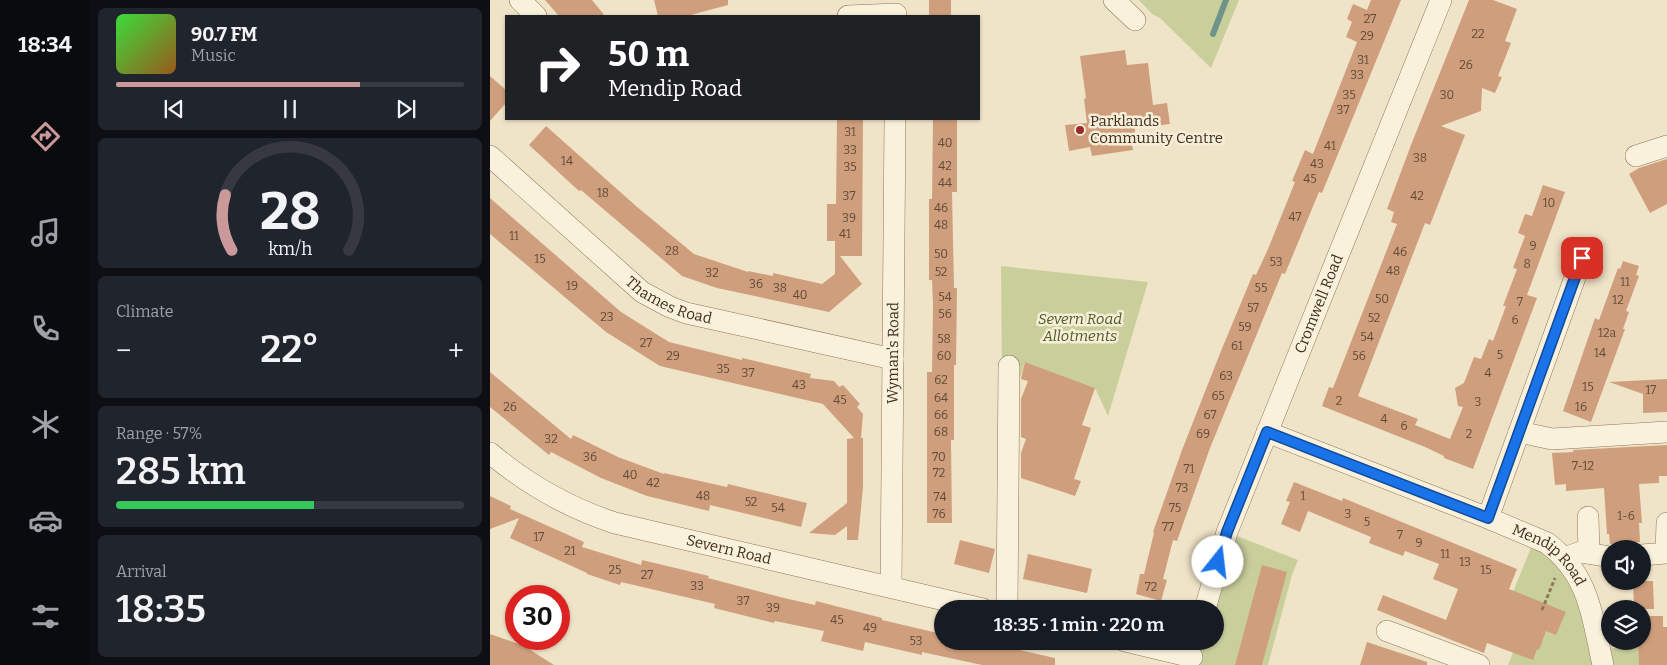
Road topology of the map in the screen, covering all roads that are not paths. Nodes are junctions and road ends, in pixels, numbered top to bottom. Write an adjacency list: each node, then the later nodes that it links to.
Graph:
1 (520, 0): 5 (street)
2 (1114, 0): 7 (street)
3 (1441, 0): 15 (street, Cromwell Road)
4 (896, 10): 6 (street)
5 (535, 15)
6 (856, 15)
7 (1135, 20)
8 (895, 120): 13 (street, Wyman's Road)
9 (1667, 146): 11 (street)
10 (490, 156): 13 (street, Thames Road)
11 (1636, 156)
12 (1582, 258): 16 (street)
13 (893, 359): 26 (street, Wyman's Road)
14 (1009, 366): 28 (street)
15 (1267, 432): 20 (street, Mendip Road); 29 (street, Cromwell Road)
16 (1519, 432): 17 (street); 20 (street)
17 (1667, 432)
18 (490, 453): 26 (street, Severn Road)
19 (1588, 517): 22 (street)
20 (1488, 518): 25 (street, Mendip Road)
21 (1667, 523): 23 (street)
22 (1589, 553): 24 (street); 25 (street)
23 (1651, 554)
24 (1601, 556)
25 (1564, 558): 34 (street, Mendip Road)
26 (891, 588): 27 (street, Severn Road)
27 (944, 600)
28 (1007, 600)
29 (1208, 600)
30 (1387, 631): 33 (street)
31 (1171, 650): 32 (street)
32 (1192, 654)
33 (1479, 665)
34 (1603, 665)

